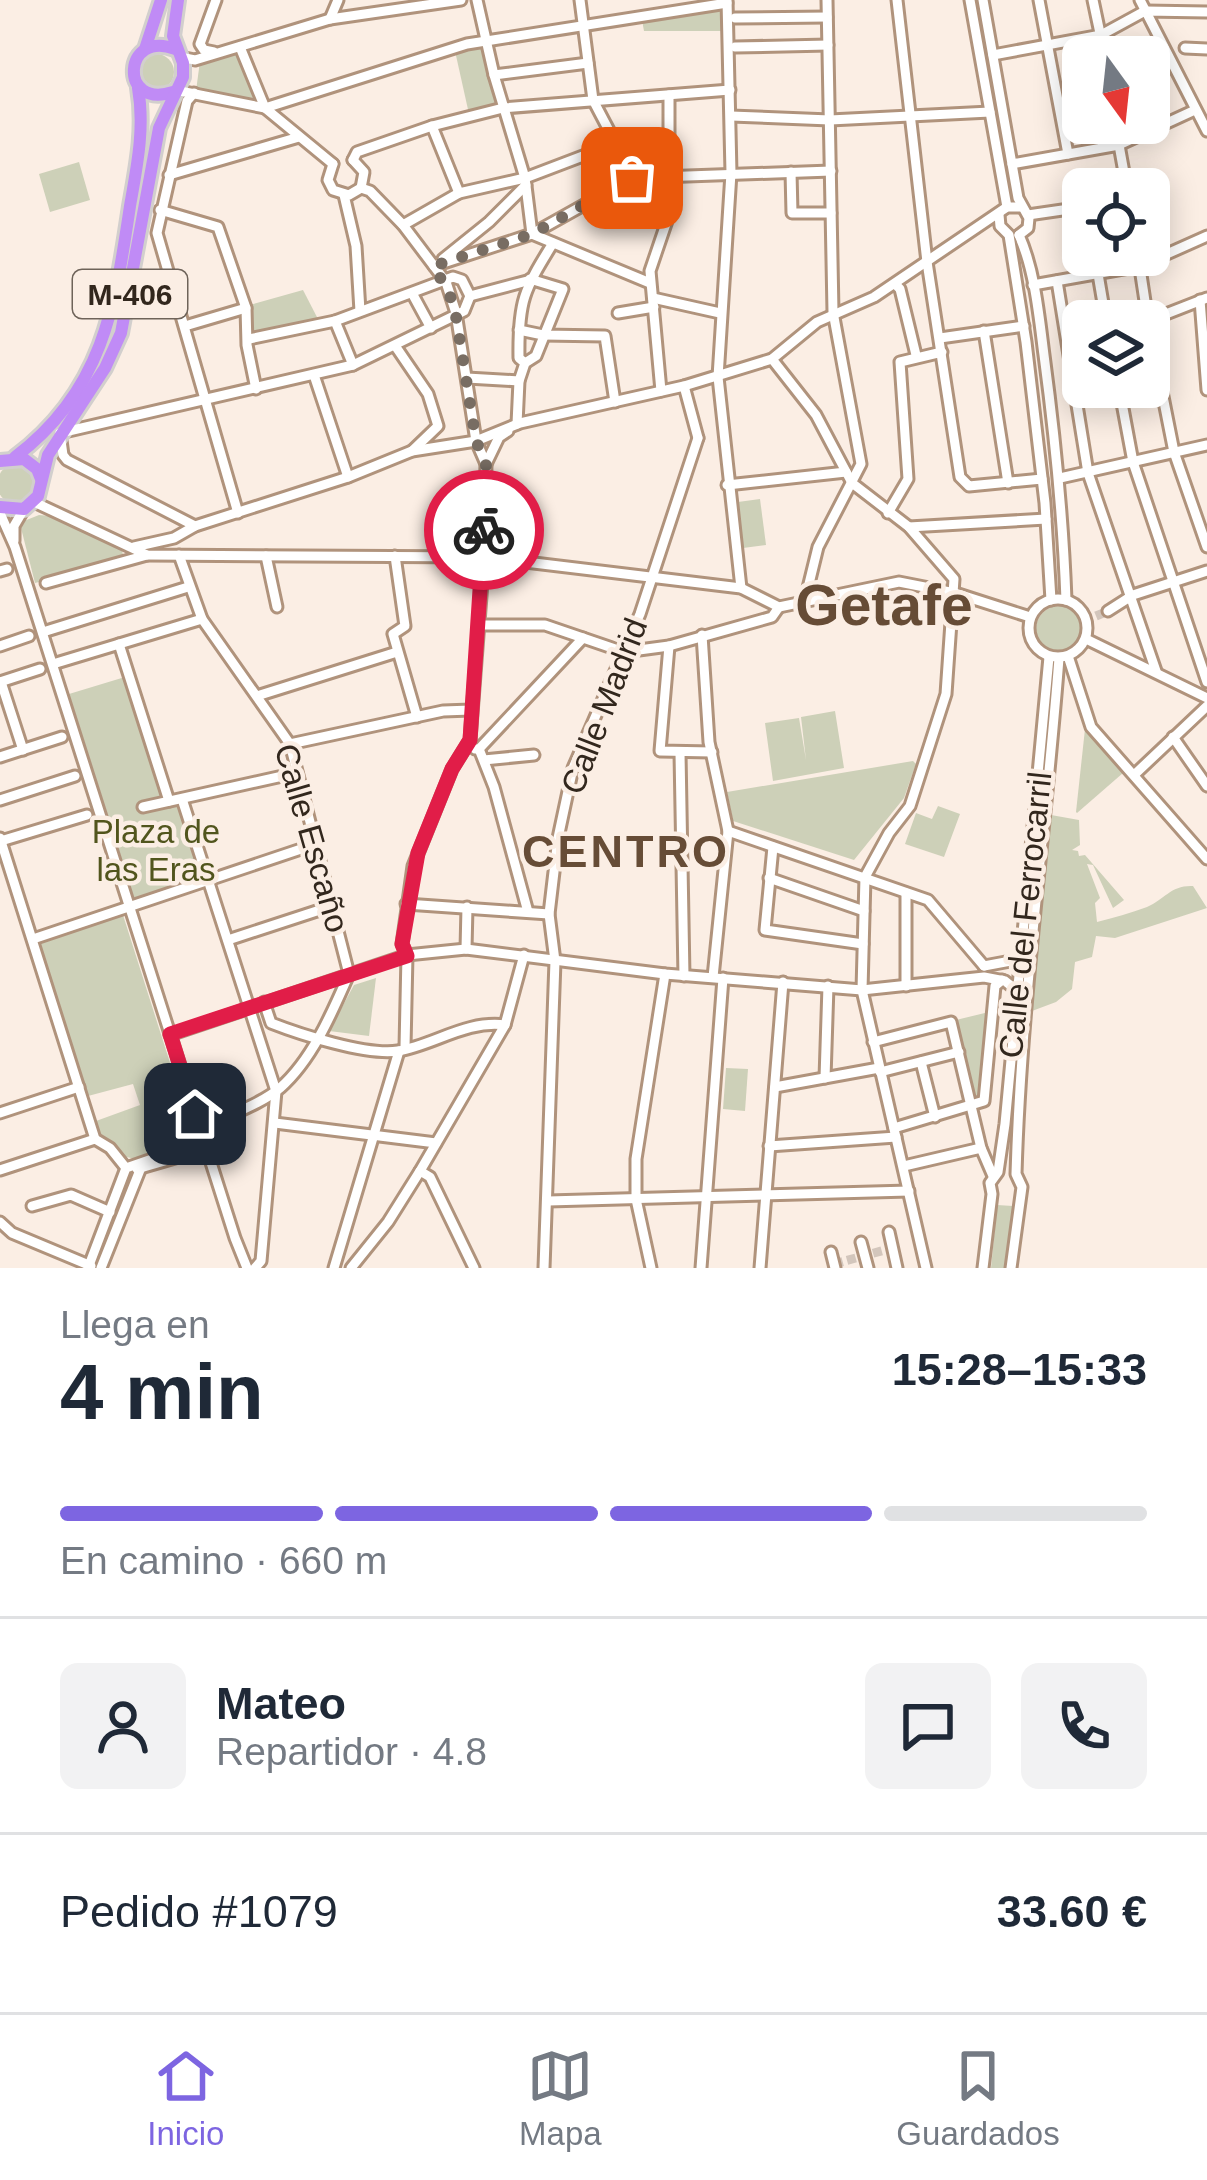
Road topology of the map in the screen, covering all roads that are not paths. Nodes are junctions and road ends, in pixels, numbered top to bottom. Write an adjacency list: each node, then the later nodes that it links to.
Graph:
1 (161, 0): 29 (highway, M-406)
2 (178, 0): 32 (highway, M-406)
3 (216, 0): 31 (street)
4 (338, 0): 20 (street)
5 (461, 0): 20 (street)
6 (477, 0): 23 (street)
7 (580, 0): 21 (street)
8 (827, 0): 18 (street)
9 (897, 0): 47 (street)
10 (970, 0): 45 (street)
11 (983, 0): 33 (street)
12 (1040, 0): 25 (street)
13 (1093, 0): 22 (street)
14 (727, 1): 16 (street); 37 (street)
15 (1142, 5): 17 (street); 22 (street); 44 (street)
16 (661, 6): 21 (street)
17 (1206, 6)
18 (827, 16): 19 (street); 24 (street)
19 (735, 18)
20 (330, 19): 26 (street)
21 (582, 23): 23 (street); 34 (street)
22 (1101, 35): 25 (street)
23 (485, 40): 35 (street); 42 (street)
24 (828, 45): 27 (street); 48 (street)
25 (1047, 46): 33 (street); 55 (street)
26 (240, 47): 31 (street); 42 (street)
27 (735, 47)
28 (1185, 48): 30 (street)
29 (145, 49): 32 (highway); 36 (highway, M-406)
30 (1207, 49)
31 (219, 52): 32 (street)
32 (178, 53): 38 (highway, M-406)
33 (992, 55): 59 (street)
34 (588, 63): 35 (street); 41 (street)
35 (494, 75): 43 (street)
36 (138, 88): 38 (highway); 137 (highway, M-406)
37 (730, 90): 40 (street); 46 (street)
38 (174, 91): 39 (street); 130 (highway, M-406)
39 (194, 93): 42 (street); 64 (street)
40 (669, 95): 41 (street); 54 (street)
41 (592, 100): 43 (street); 52 (street)
42 (265, 108): 51 (street)
43 (503, 108): 49 (street); 67 (street)
44 (1195, 110): 50 (street); 53 (street)
45 (990, 112): 47 (street); 74 (street)
46 (731, 116): 48 (street); 63 (street)
47 (911, 116): 48 (street); 82 (street)
48 (830, 120): 61 (street)
49 (432, 126): 56 (street); 69 (street)
50 (1207, 131)
51 (299, 136): 58 (street); 64 (street)
52 (617, 143): 57 (street); 67 (street)
53 (1118, 145): 55 (street); 60 (street)
54 (669, 148): 57 (street); 65 (street)
55 (1068, 154): 59 (street)
56 (353, 160): 58 (street); 68 (street)
57 (627, 160): 66 (street)
58 (333, 164): 70 (street)
59 (1012, 164): 73 (street)
60 (1123, 168)
61 (831, 171): 62 (street); 75 (street)
62 (791, 172): 63 (street); 75 (street)
63 (730, 173): 65 (street); 99 (street)
64 (170, 175): 72 (street)
65 (667, 175): 66 (street); 88 (street)
66 (634, 178): 77 (street)
67 (525, 181): 69 (street); 77 (street); 83 (street)
68 (362, 188): 70 (street); 76 (street)
69 (459, 193): 76 (street)
70 (344, 195): 96 (street)
71 (1062, 208): 73 (street)
72 (160, 210): 95 (street); 103 (street)
73 (1024, 210): 74 (street); 78 (street)
74 (1003, 211): 78 (street); 82 (street)
75 (831, 212): 97 (street)
76 (403, 225): 83 (street)
77 (532, 234): 80 (street); 83 (street)
78 (1014, 235): 90 (street); 104 (street)
79 (1207, 236): 81 (street)
80 (554, 242): 85 (street); 88 (street)
81 (1170, 249)
82 (927, 262): 89 (street); 109 (street)
83 (434, 266): 86 (street)
84 (1086, 276): 87 (street)
85 (529, 280): 92 (street); 106 (street); 108 (street)
86 (445, 281): 91 (street); 92 (street); 101 (street)
87 (1057, 281): 90 (street); 142 (street)
88 (650, 283): 94 (street)
89 (895, 284): 97 (street); 113 (street)
90 (1033, 285): 144 (street)
91 (412, 293): 96 (street); 105 (street)
92 (470, 296): 101 (street)
93 (1203, 299): 100 (street); 123 (street)
94 (654, 302): 98 (street); 99 (street); 124 (street)
95 (246, 308): 103 (street); 110 (street)
96 (360, 311): 102 (street)
97 (833, 311): 114 (street); 146 (street)
98 (618, 313)
99 (720, 313): 118 (street)
100 (1170, 313)
101 (456, 314): 105 (street); 119 (street)
102 (335, 320): 110 (street); 116 (street)
103 (185, 326): 125 (street)
104 (1024, 326): 107 (street); 145 (street)
105 (431, 328): 111 (street)
106 (519, 330): 108 (street); 115 (street)
107 (984, 331): 109 (street); 147 (street)
108 (543, 335): 115 (street); 126 (street)
109 (940, 338): 112 (street)
110 (249, 339): 122 (street)
111 (396, 347): 116 (street); 135 (street)
112 (941, 352): 113 (street); 147 (street)
113 (916, 356): 152 (street)
114 (772, 359): 118 (street); 141 (street)
115 (525, 363): 120 (street)
116 (352, 365): 117 (street)
117 (314, 375): 122 (street); 143 (street)
118 (718, 377): 121 (street); 133 (street)
119 (467, 379): 120 (street); 132 (street)
120 (519, 381): 129 (street)
121 (684, 386): 124 (street); 131 (street)
122 (256, 389): 125 (street)
123 (1207, 390)
124 (662, 391): 126 (street)
125 (206, 402): 130 (street); 151 (street)
126 (614, 403): 129 (street)
127 (1123, 408): 139 (street)
128 (1165, 408): 136 (street)
129 (517, 424): 132 (street); 140 (street)
130 (60, 434): 149 (highway, M-406); 153 (street)
131 (698, 438): 133 (street); 166 (street, Calle Madrid)
132 (476, 441): 135 (street); 140 (street)
133 (724, 441): 148 (street)
134 (1207, 445): 136 (street)
135 (412, 451): 143 (street)
136 (1174, 452): 139 (street); 159 (street)
137 (15, 457): 138 (highway, M-406); 149 (highway)
138 (0, 461)
139 (1133, 462): 142 (street); 167 (street)
140 (486, 464): 164 (street)
141 (846, 472): 146 (street); 148 (street)
142 (1088, 472): 144 (street); 172 (street)
143 (348, 477): 151 (street)
144 (1060, 478): 175 (street)
145 (1042, 479): 147 (street); 154 (street)
146 (852, 483): 152 (street); 173 (street)
147 (1008, 483)
148 (728, 485): 170 (street)
149 (35, 495): 150 (highway); 158 (street); 160 (street)
150 (0, 510): 158 (street)
151 (238, 513): 156 (street)
152 (887, 514): 155 (street)
153 (178, 515): 156 (street); 157 (street, Calle Escaño)
154 (1046, 519): 155 (street); 174 (street)
155 (904, 520): 171 (street)
156 (195, 526): 157 (street)
157 (174, 538): 160 (street); 161 (street, Calle Escaño)
158 (15, 547): 182 (street)
159 (1207, 547)
160 (128, 554): 161 (street); 168 (street)
161 (179, 555): 162 (street); 169 (street, Calle Escaño)
162 (266, 556): 163 (street); 176 (street)
163 (395, 556): 164 (street); 190 (street)
164 (484, 557): 166 (street); 181 (street)
165 (1207, 571): 167 (street)
166 (651, 577): 170 (street); 191 (street, Calle Madrid)
167 (1174, 583): 172 (street); 197 (street)
168 (46, 584)
169 (188, 587): 180 (street, Calle Escaño); 182 (street)
170 (741, 588): 177 (street)
171 (955, 593): 173 (street); 179 (street); 227 (street)
172 (1133, 595): 178 (street); 195 (street)
173 (805, 600): 177 (street)
174 (1051, 600): 175 (street); 179 (street)
175 (1066, 600): 186 (street)
176 (277, 607)
177 (778, 608): 183 (street)
178 (1108, 611)
179 (1030, 617): 192 (street)
180 (202, 619): 187 (street); 198 (street, Calle Escaño)
181 (480, 626): 185 (street); 200 (street)
182 (43, 632): 193 (street)
183 (701, 635): 189 (street); 209 (street)
184 (29, 636): 188 (street)
185 (583, 638): 191 (street); 210 (street)
186 (1086, 639): 192 (street); 195 (street)
187 (119, 644): 193 (street); 219 (street)
188 (0, 646)
189 (669, 646): 191 (street); 208 (street)
190 (397, 652): 198 (street); 201 (street)
191 (624, 652): 237 (street, Calle Madrid)
192 (1059, 657): 214 (street); 256 (street, Calle del Ferrocarril); 289 (street, Calle del Ferrocarril)
193 (53, 664): 232 (street)
194 (40, 669): 196 (street)
195 (1156, 671): 199 (street)
196 (0, 682): 207 (street)
197 (1207, 682)
198 (260, 695): 206 (street, Calle Escaño)
199 (1207, 702): 205 (street)
200 (471, 710): 201 (street); 210 (street)
201 (417, 717): 202 (street)
202 (388, 724): 204 (street); 206 (street)
203 (62, 737): 207 (street)
204 (392, 737)
205 (1173, 737): 214 (street); 216 (street)
206 (290, 744): 213 (street, Calle Escaño)
207 (23, 750): 212 (street)
208 (680, 752): 209 (street); 249 (street)
209 (712, 752): 222 (street)
210 (477, 753): 211 (street); 231 (street); 236 (street)
211 (534, 755)
212 (0, 757)
213 (296, 773): 217 (street); 224 (street, Calle Escaño)
214 (1134, 775): 226 (street)
215 (75, 776): 218 (street)
216 (1207, 786)
217 (182, 799): 219 (street); 229 (street)
218 (0, 800)
219 (169, 801): 220 (street)
220 (143, 808)
221 (87, 815): 223 (street)
222 (728, 831): 225 (street); 250 (street)
223 (0, 840): 238 (street)
224 (316, 844): 229 (street); 233 (street, Calle Escaño)
225 (773, 847): 227 (street); 228 (street)
226 (1207, 859)
227 (866, 877): 230 (street); 235 (street)
228 (769, 878): 235 (street); 240 (street)
229 (208, 880): 232 (street); 239 (street)
230 (905, 892): 246 (street); 254 (street)
231 (406, 904): 234 (street); 243 (street)
232 (129, 905): 238 (street); 260 (street)
233 (332, 907): 239 (street); 247 (street, Calle Escaño)
234 (466, 907): 236 (street); 241 (street)
235 (864, 911): 240 (street)
236 (528, 912): 237 (street)
237 (549, 914): 245 (street, Calle Madrid)
238 (33, 939): 268 (street)
239 (228, 940): 258 (street)
240 (863, 944): 255 (street)
241 (466, 949): 242 (street); 243 (street)
242 (524, 955): 245 (street); 259 (street)
243 (407, 956): 247 (street); 263 (street)
244 (1016, 960): 246 (street)
245 (555, 961): 248 (street); 296 (street, Calle Madrid)
246 (984, 972): 251 (street); 254 (street)
247 (350, 974): 257 (street); 261 (street)
248 (664, 974): 249 (street); 295 (street)
249 (684, 976): 250 (street)
250 (718, 978): 252 (street); 293 (street)
251 (1001, 980): 256 (street); 271 (street)
252 (783, 982): 253 (street); 269 (street)
253 (828, 986): 255 (street); 267 (street)
254 (906, 986): 255 (street)
255 (862, 990): 262 (street)
256 (1016, 990): 288 (street, Calle del Ferrocarril)
257 (264, 1002): 258 (street); 261 (street)
258 (249, 1007): 260 (street); 270 (street)
259 (505, 1025): 263 (street); 279 (street)
260 (170, 1034): 280 (street)
261 (316, 1041): 263 (street); 270 (street)
262 (873, 1042): 264 (street); 266 (street)
263 (402, 1049): 277 (street)
264 (959, 1052): 265 (street); 271 (street)
265 (921, 1062): 266 (street); 273 (street)
266 (880, 1070): 267 (street); 276 (street)
267 (825, 1078): 269 (street)
268 (79, 1087): 272 (street); 278 (street)
269 (775, 1087): 281 (street)
270 (276, 1091): 274 (street); 275 (street)
271 (973, 1107): 273 (street); 282 (street)
272 (0, 1113)
273 (934, 1117): 276 (street)
274 (275, 1123): 277 (street); 304 (street)
275 (212, 1124)
276 (895, 1132): 281 (street); 283 (street)
277 (373, 1133): 279 (street); 305 (street)
278 (95, 1139): 284 (street); 285 (street)
279 (436, 1143): 287 (street)
280 (205, 1145): 284 (street); 286 (street); 304 (street)
281 (769, 1146): 294 (street)
282 (981, 1148): 283 (street); 288 (street)
283 (904, 1166): 290 (street)
284 (125, 1168): 286 (street); 298 (street)
285 (0, 1170)
286 (140, 1170): 303 (street)
287 (420, 1171): 306 (street); 307 (street)
288 (995, 1174): 289 (street); 291 (street)
289 (1016, 1174): 292 (street)
290 (909, 1191): 294 (street); 315 (street)
291 (992, 1194): 292 (street); 316 (street)
292 (1019, 1195): 317 (street)
293 (706, 1196): 294 (street); 295 (street); 310 (street)
294 (765, 1196): 311 (street)
295 (636, 1199): 296 (street); 309 (street)
296 (548, 1201): 308 (street, Calle Madrid)
297 (32, 1206): 298 (street)
298 (110, 1212): 303 (street)
299 (1, 1228): 303 (street)
300 (889, 1232): 314 (street)
301 (861, 1242): 313 (street)
302 (831, 1252): 312 (street)
303 (93, 1267)
304 (249, 1268)
305 (334, 1268)
306 (351, 1268)
307 (475, 1268)
308 (544, 1268)
309 (652, 1268)
310 (701, 1268)
311 (760, 1268)
312 (835, 1268)
313 (868, 1268)
314 (897, 1268)
315 (926, 1268)
316 (983, 1268)
317 (1011, 1268)

